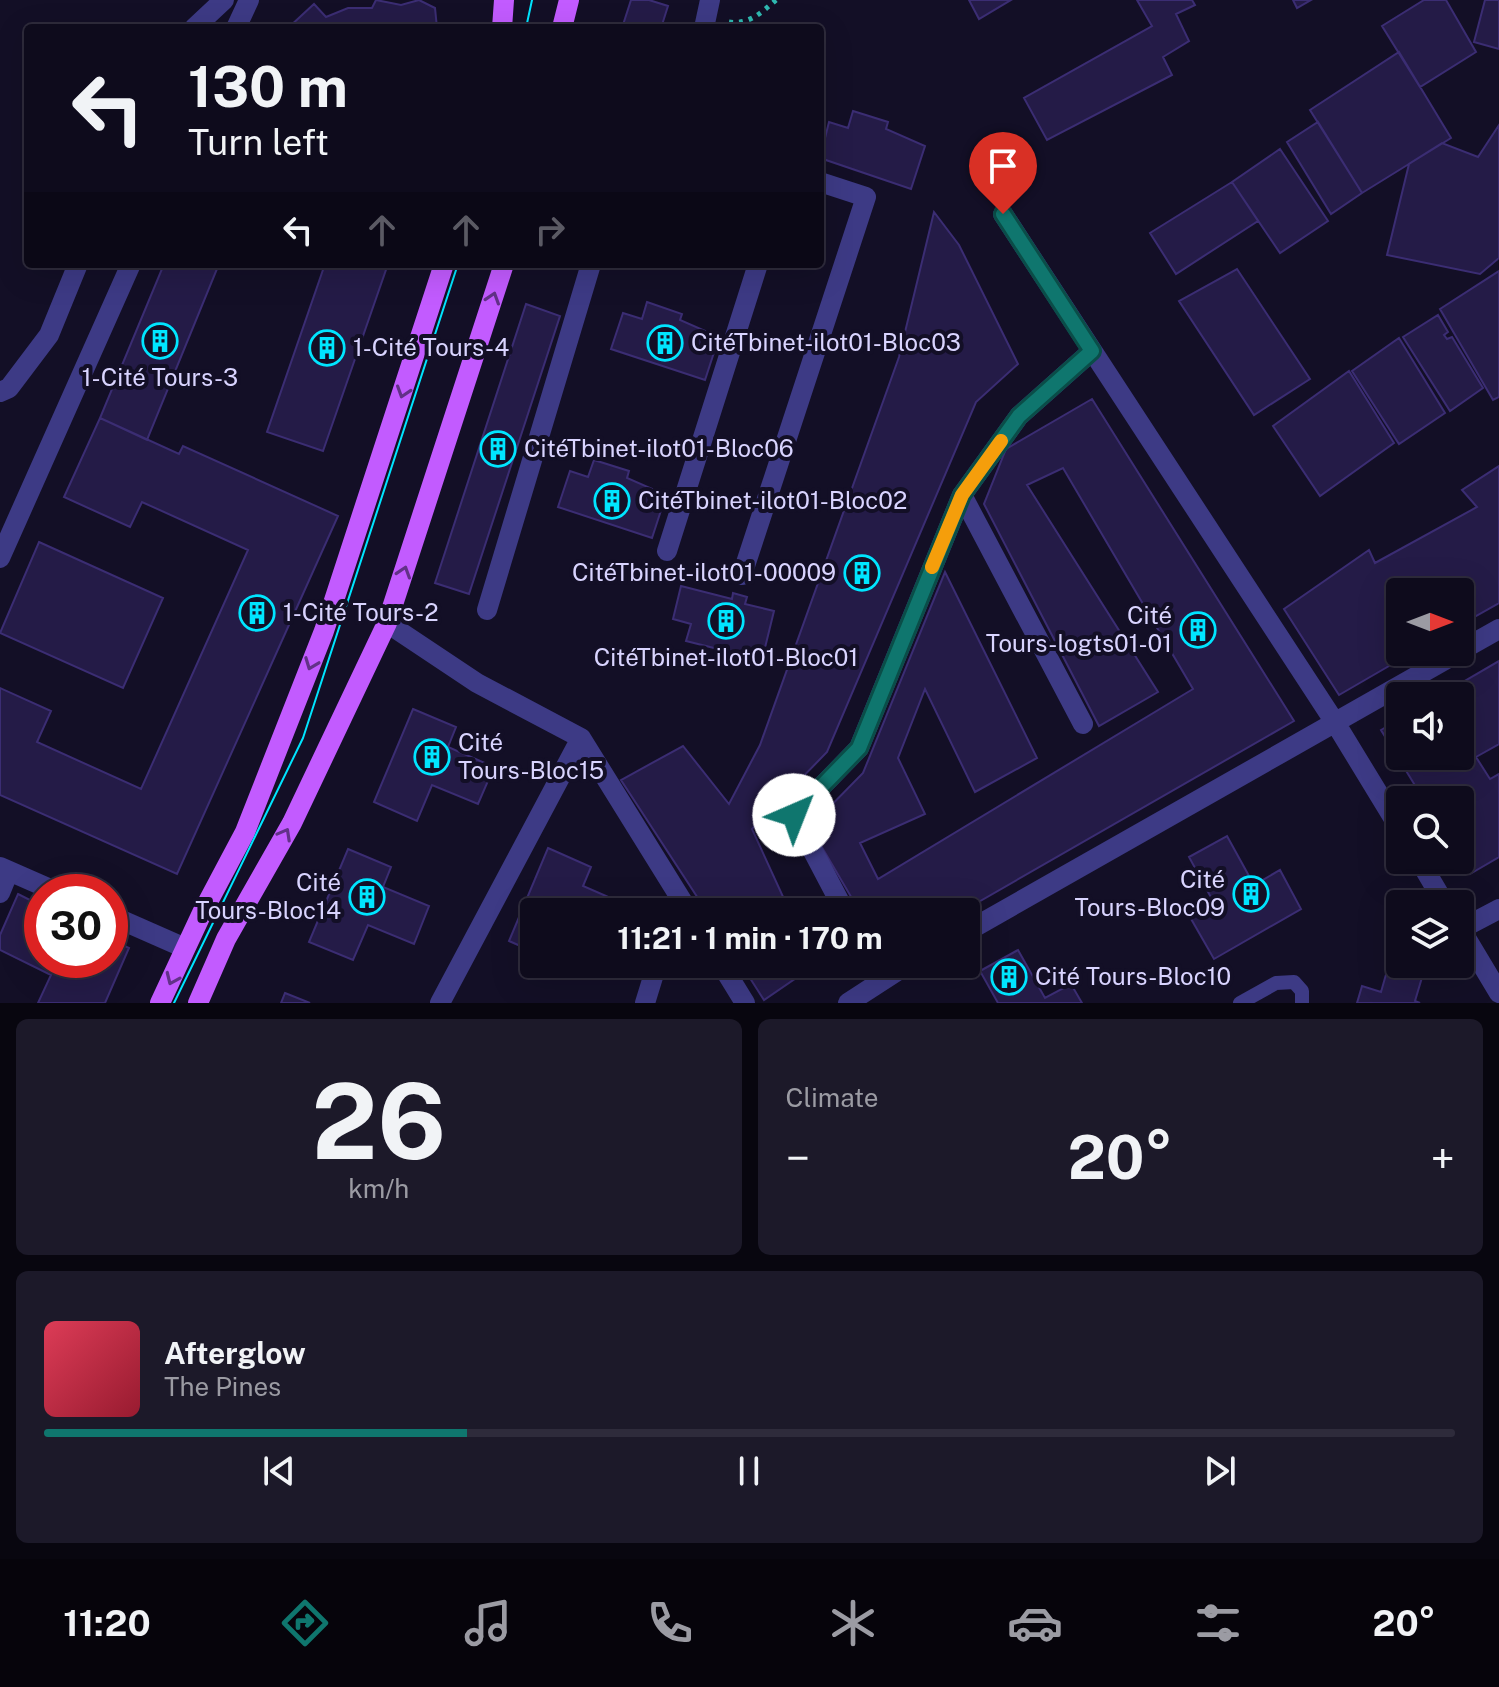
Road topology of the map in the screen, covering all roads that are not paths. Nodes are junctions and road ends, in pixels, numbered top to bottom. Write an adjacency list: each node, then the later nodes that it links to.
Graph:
1 (224, 0): 5 (street)
2 (249, 0): 6 (street)
3 (504, 0): 7 (main road)
4 (569, 0): 8 (main road)
5 (198, 24)
6 (238, 24)
7 (502, 24)
8 (563, 24)
9 (824, 183): 22 (street)
10 (1003, 214): 17 (street)
11 (76, 268): 18 (street)
12 (129, 268): 21 (street)
13 (443, 268): 41 (main road, one-way to 41)
14 (503, 268): 24 (main road, one-way to 14)
15 (590, 268): 23 (street)
16 (757, 268): 20 (street)
17 (1092, 351): 19 (street); 29 (street)
18 (0, 392)
19 (962, 495): 28 (street); 36 (street)
20 (667, 551)
21 (0, 558)
22 (742, 575)
23 (487, 610)
24 (387, 623): 30 (street); 48 (main road, one-way to 24)
25 (1499, 629): 26 (street)
26 (1474, 644)
27 (1436, 666): 29 (street)
28 (1083, 724)
29 (1336, 724): 31 (street); 40 (street)
30 (581, 738): 35 (street); 49 (street)
31 (1386, 806)
32 (4, 869): 33 (street); 34 (street)
33 (24, 878)
34 (0, 893)
35 (675, 898)
36 (838, 898)
37 (1499, 909): 38 (street)
38 (1474, 922)
39 (128, 923): 41 (street)
40 (980, 924)
41 (185, 948): 47 (main road, one-way to 47)
42 (1474, 952): 46 (street)
43 (653, 978): 50 (street)
44 (730, 978): 51 (street)
45 (871, 978): 52 (street)
46 (1499, 993)
47 (160, 1003)
48 (198, 1003)
49 (440, 1003)
50 (645, 1003)
51 (745, 1003)
52 (848, 1003)
53 (1240, 1003): 54 (lane)
54 (1302, 1003)

